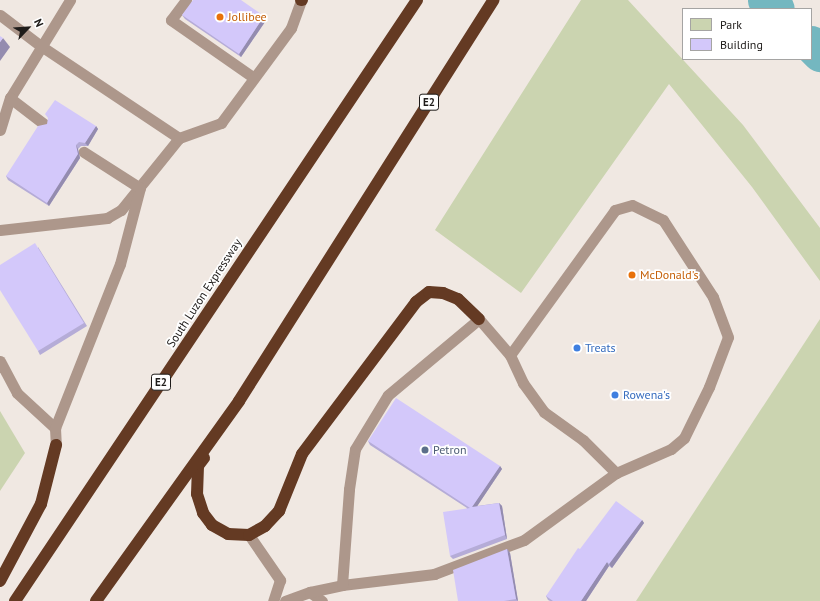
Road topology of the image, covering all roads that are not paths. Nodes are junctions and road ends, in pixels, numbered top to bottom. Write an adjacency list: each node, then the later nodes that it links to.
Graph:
1 (70, 0): 7 (lane)
2 (186, 0): 8 (lane)
3 (301, 0): 8 (lane)
4 (417, 0): 27 (highway, South Luzon Expressway / E2)
5 (493, 0): 19 (highway, E2)
6 (0, 14): 7 (lane)
7 (41, 46): 9 (lane); 12 (lane)
8 (254, 78): 12 (lane)
9 (10, 98): 10 (lane); 11 (lane)
10 (44, 124)
11 (0, 130)
12 (179, 138): 14 (lane)
13 (84, 152): 14 (lane)
14 (140, 188): 15 (lane); 20 (lane)
15 (0, 230)
16 (479, 319): 17 (lane); 23 (highway); 25 (lane)
17 (510, 355): 22 (lane); 22 (lane)
18 (0, 361): 20 (lane)
19 (239, 401): 23 (highway); 28 (highway, E2)
20 (55, 428): 21 (lane)
21 (56, 445): 24 (highway)
22 (616, 473): 25 (lane)
23 (249, 535): 29 (lane)
24 (0, 581)
25 (342, 586): 26 (lane)
26 (310, 592): 30 (lane); 31 (lane)
27 (15, 601)
28 (96, 601)
29 (273, 601)
30 (285, 601)
31 (322, 601)

